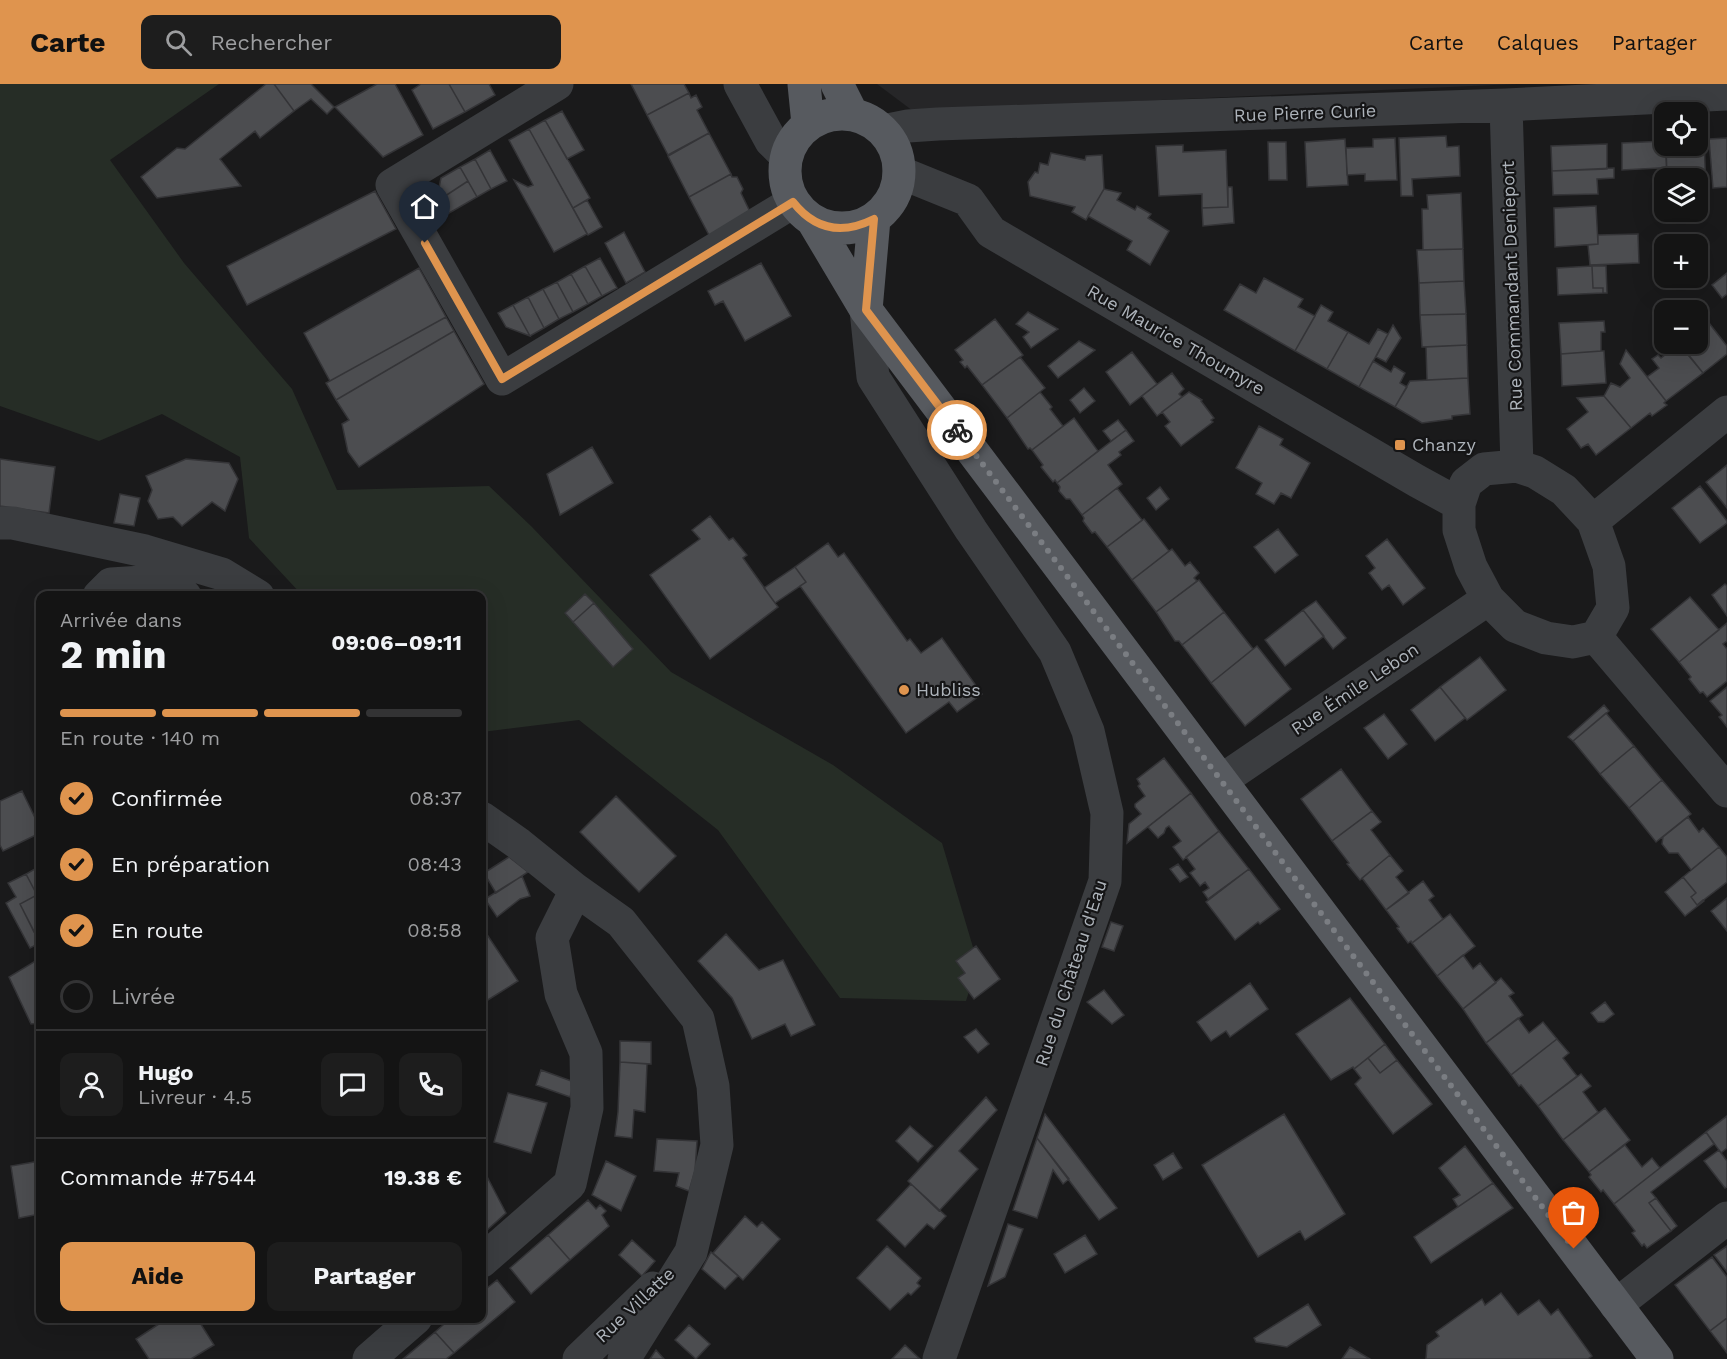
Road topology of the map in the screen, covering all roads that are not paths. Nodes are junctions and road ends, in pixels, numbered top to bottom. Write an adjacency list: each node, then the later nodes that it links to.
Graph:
1 (557, 84): 12 (street)
2 (740, 84): 10 (street)
3 (804, 84): 8 (main road)
4 (837, 84): 7 (main road)
5 (1727, 94): 6 (street, Rue Pierre Curie)
6 (1506, 105): 9 (street, Rue Pierre Curie); 16 (street, Rue Commandant Denieport)
7 (852, 114): 8 (main road); 9 (main road)
8 (808, 124): 10 (main road)
9 (883, 131): 11 (main road)
10 (786, 156): 12 (main road)
11 (899, 172): 13 (main road); 17 (street, Rue Maurice Thoumyre)
12 (803, 211): 13 (main road); 14 (main road)
13 (874, 219): 14 (main road)
14 (866, 310): 25 (main road); 37 (street, Rue du Château d'Eau)
15 (1727, 412): 18 (street)
16 (1517, 466): 17 (street); 18 (street)
17 (1459, 504): 23 (street)
18 (1593, 521): 24 (street)
19 (0, 523): 22 (street)
20 (104, 591): 21 (street)
21 (170, 591)
22 (250, 591)
23 (1488, 599): 24 (street); 25 (street, Rue Émile Lebon)
24 (1596, 637): 26 (street)
25 (1222, 780): 32 (main road)
26 (1727, 791)
27 (486, 821): 28 (street)
28 (576, 890): 30 (street); 31 (street)
29 (1727, 1218): 32 (street)
30 (691, 1252): 35 (street, Rue Villatte); 36 (street)
31 (486, 1258)
32 (1616, 1305): 38 (main road)
33 (410, 1323): 34 (street)
34 (369, 1359)
35 (579, 1359)
36 (624, 1359)
37 (939, 1359)
38 (1657, 1359)

